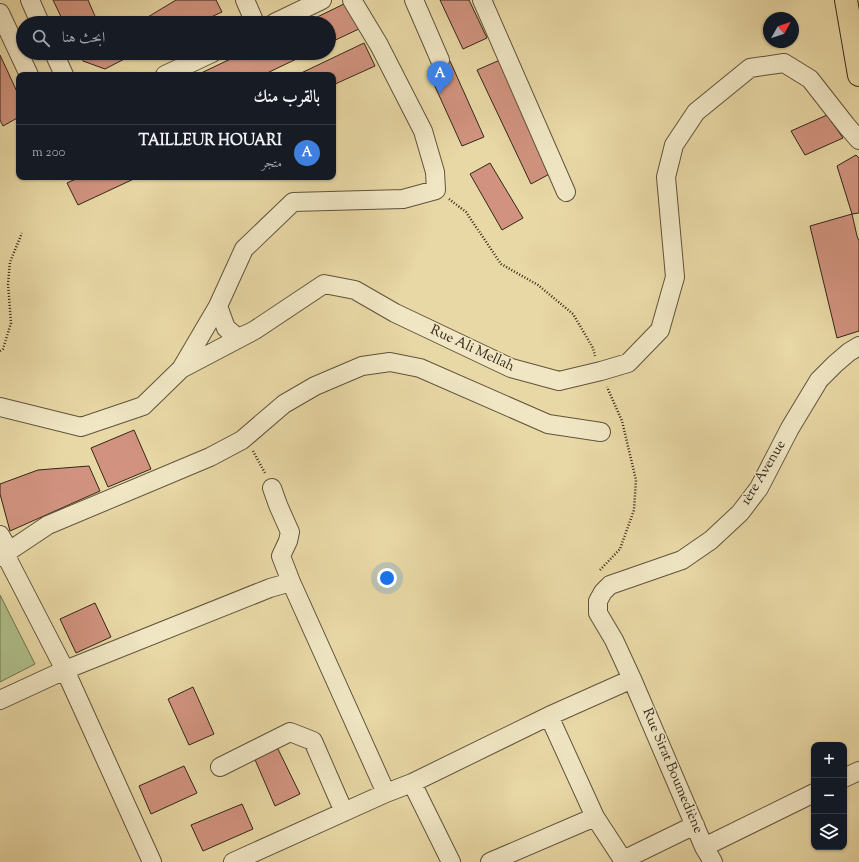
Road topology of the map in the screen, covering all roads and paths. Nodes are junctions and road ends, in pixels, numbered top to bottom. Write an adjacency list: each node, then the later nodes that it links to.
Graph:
1 (30, 0): 9 (street)
2 (245, 0): 10 (street)
3 (322, 0): 11 (street)
4 (352, 0): 24 (street)
5 (414, 0): 16 (street)
6 (482, 0): 22 (street)
7 (846, 0): 20 (main road)
8 (0, 13): 12 (street)
9 (37, 16)
10 (252, 16)
11 (289, 16)
12 (16, 47)
13 (22, 60): 17 (street)
14 (57, 60): 18 (street)
15 (197, 60): 19 (street)
16 (440, 60)
17 (28, 72)
18 (63, 72)
19 (171, 72)
20 (859, 75)
21 (859, 140): 25 (street, Rue Ali Mellah)
22 (566, 192)
23 (22, 233): 27 (path)
24 (218, 306): 25 (street); 28 (street)
25 (255, 330): 28 (street, Rue Ali Mellah)
26 (859, 346): 37 (street, 1ère Avenue)
27 (0, 352)
28 (181, 369): 29 (street, Rue Ali Mellah)
29 (0, 407)
30 (600, 432): 31 (street)
31 (247, 436): 32 (path); 34 (street)
32 (272, 488): 35 (street)
33 (0, 535): 34 (street)
34 (2, 556): 36 (street)
35 (291, 582): 36 (street); 44 (street)
36 (65, 670): 38 (street); 50 (street)
37 (632, 679): 39 (street); 48 (street, Rue Sirat Boumediène)
38 (0, 700)
39 (549, 716): 43 (street); 47 (street)
40 (220, 767): 46 (street)
41 (859, 771): 42 (street)
42 (847, 777)
43 (412, 783): 44 (street); 52 (street)
44 (386, 793): 46 (street)
45 (811, 795): 49 (street)
46 (344, 812): 51 (street)
47 (596, 817): 48 (street); 53 (street)
48 (695, 825): 49 (street, Rue Sirat Boumediène)
49 (708, 854)
50 (152, 862)
51 (233, 862)
52 (451, 862)
53 (490, 862)

